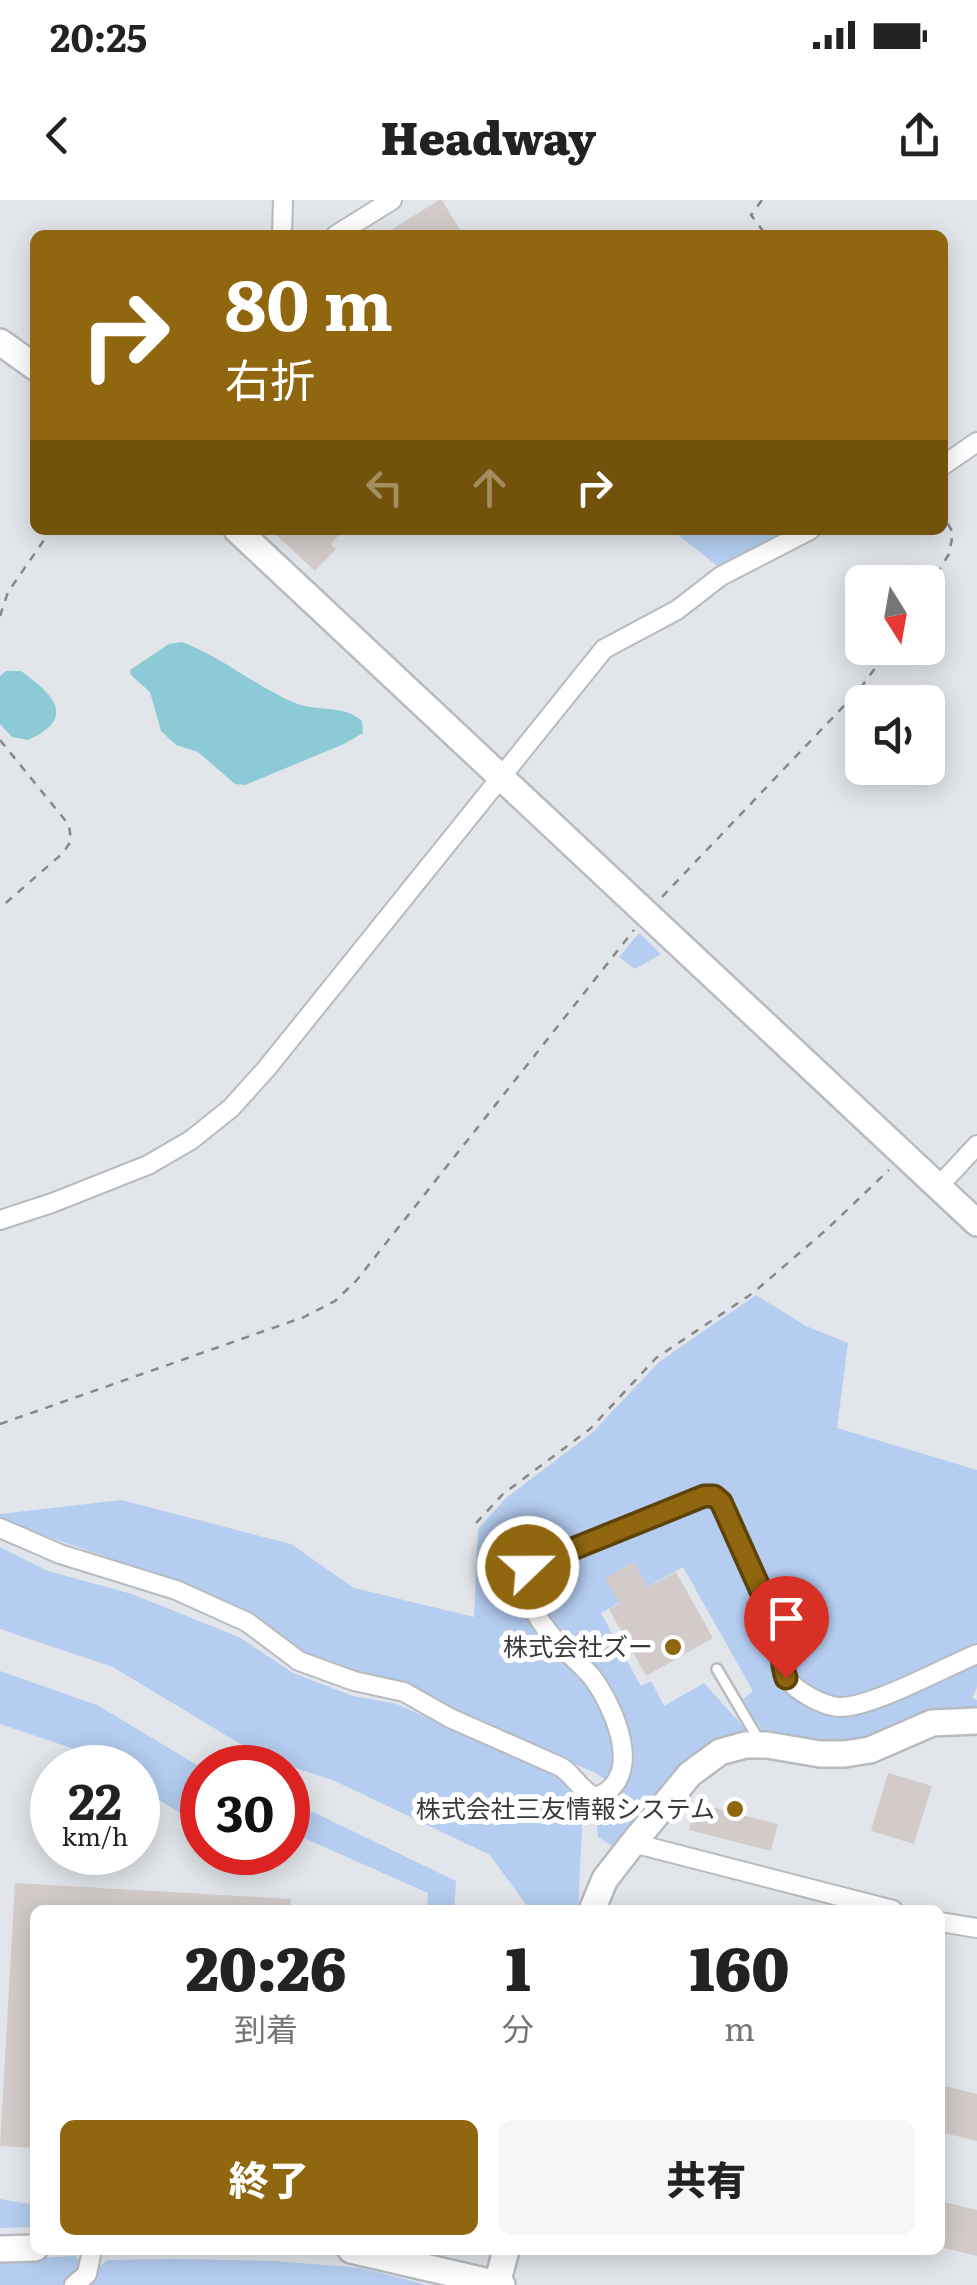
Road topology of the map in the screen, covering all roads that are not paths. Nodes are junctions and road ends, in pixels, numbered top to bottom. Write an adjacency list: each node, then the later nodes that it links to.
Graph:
1 (283, 200): 3 (street)
2 (392, 200): 4 (street)
3 (282, 230)
4 (344, 230)
5 (0, 342): 6 (street)
6 (30, 363)
7 (977, 442): 8 (street)
8 (948, 462)
9 (242, 535): 11 (street)
10 (800, 535): 11 (street)
11 (501, 774): 13 (street); 14 (street)
12 (977, 1145): 13 (street)
13 (938, 1187): 15 (street)
14 (0, 1220)
15 (977, 1223)
16 (0, 1528): 17 (street)
17 (977, 1654)
18 (717, 1669): 20 (lane)
19 (977, 1721): 20 (street)
20 (762, 1744): 21 (street)
21 (633, 1843): 22 (street); 23 (street)
22 (594, 1905)
23 (874, 1905)
24 (945, 1923): 25 (street)
25 (977, 1928)
26 (30, 2248): 27 (street)
27 (0, 2249)
28 (91, 2255): 32 (street)
29 (373, 2255): 31 (street)
30 (505, 2255): 31 (street)
31 (500, 2284)
32 (74, 2285)

